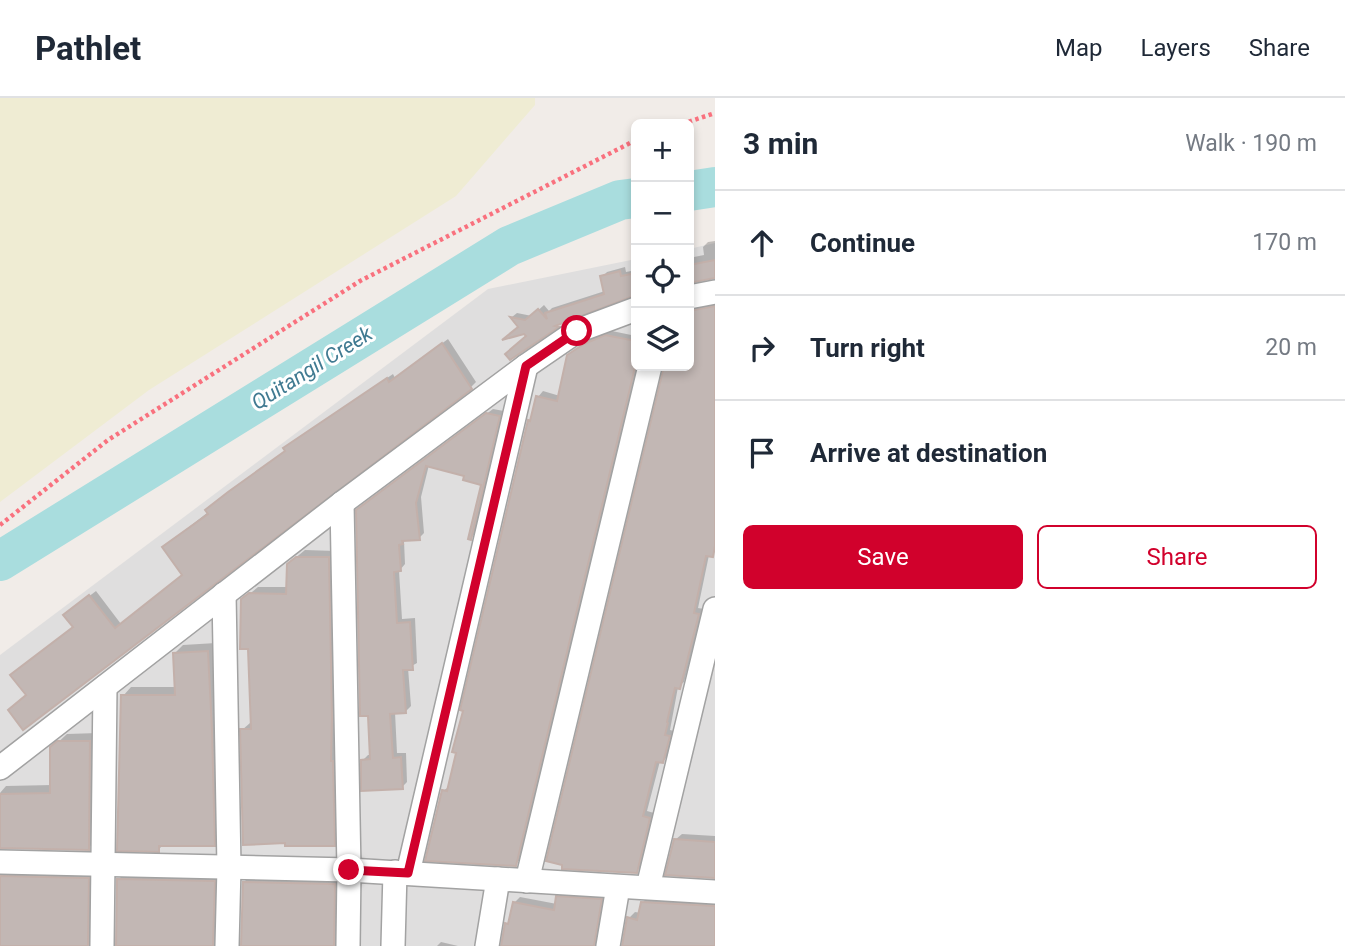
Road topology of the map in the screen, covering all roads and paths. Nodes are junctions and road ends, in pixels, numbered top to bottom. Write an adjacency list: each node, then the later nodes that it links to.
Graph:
1 (715, 113): 2 (path)
2 (694, 120)
3 (631, 143): 10 (path)
4 (715, 292): 5 (street)
5 (694, 296)
6 (631, 311): 7 (street)
7 (526, 366): 9 (street); 19 (street)
8 (649, 371): 21 (street)
9 (342, 503): 11 (street); 18 (street)
10 (0, 525)
11 (224, 594): 13 (street); 17 (street)
12 (715, 609): 23 (street)
13 (105, 687): 14 (street); 16 (street)
14 (0, 768)
15 (0, 862): 16 (street)
16 (104, 864): 17 (street); 25 (street)
17 (229, 867): 18 (street); 26 (street)
18 (349, 870): 19 (street); 27 (street)
19 (402, 873): 20 (street); 28 (street)
20 (498, 879): 21 (street); 29 (street)
21 (527, 881): 22 (street)
22 (618, 887): 23 (street); 30 (street)
23 (648, 887): 24 (street)
24 (715, 892)
25 (102, 946)
26 (227, 946)
27 (348, 946)
28 (393, 946)
29 (487, 946)
30 (608, 946)

